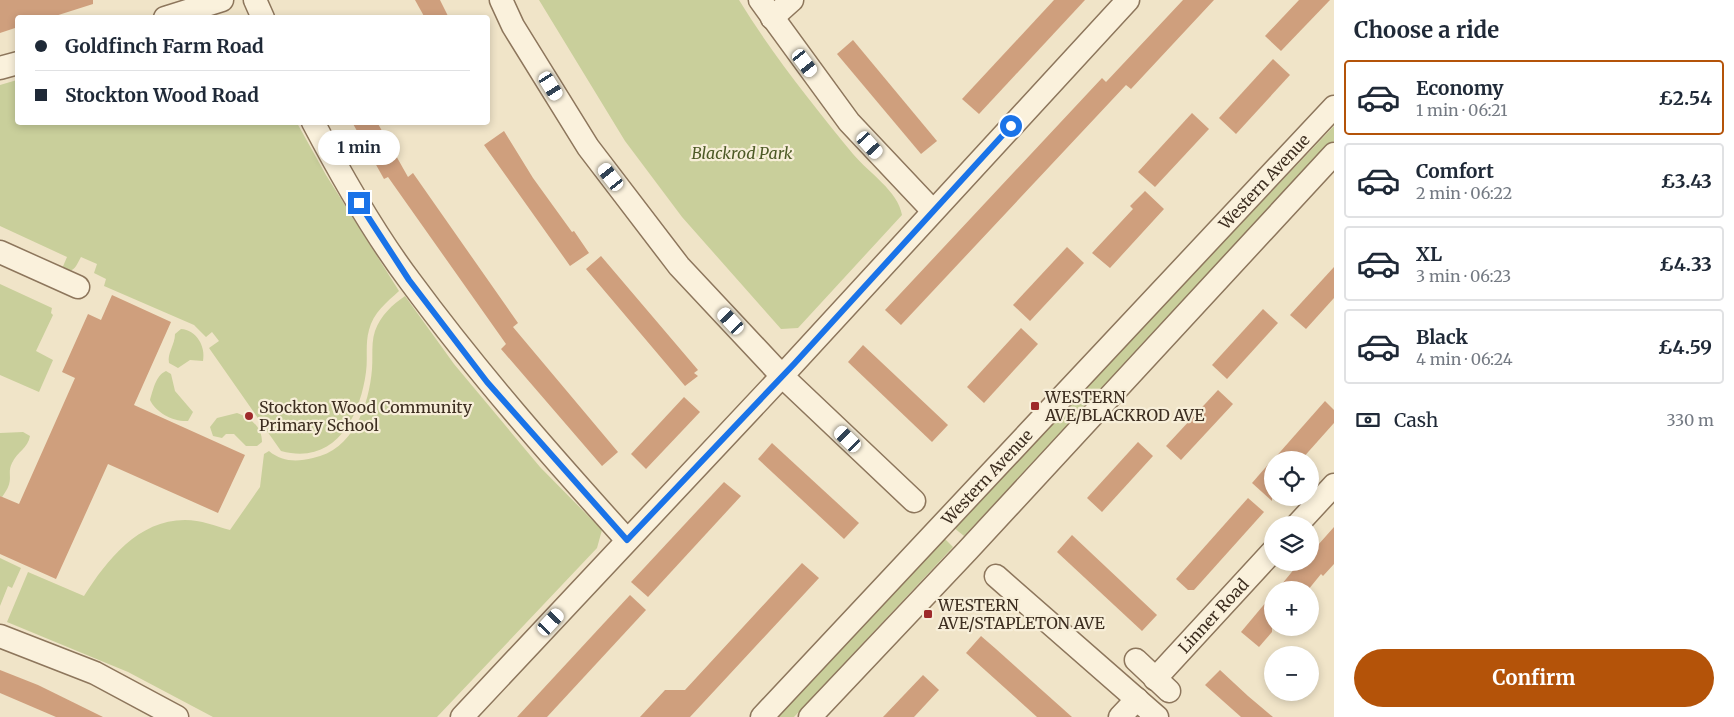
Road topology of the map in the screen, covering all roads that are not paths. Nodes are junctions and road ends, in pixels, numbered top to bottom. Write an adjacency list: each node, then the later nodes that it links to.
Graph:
1 (222, 0): 7 (street)
2 (255, 0): 8 (street)
3 (501, 0): 17 (street)
4 (792, 0): 6 (street)
5 (1128, 0): 14 (street)
6 (766, 9): 14 (street)
7 (174, 15)
8 (262, 15)
9 (15, 63): 10 (street)
10 (0, 68)
11 (1334, 107): 29 (street, Western Avenue)
12 (315, 125): 21 (street)
13 (1334, 154): 30 (street, Western Avenue)
14 (932, 210): 17 (street)
15 (0, 252): 16 (street)
16 (78, 287)
17 (782, 376): 19 (street); 21 (street)
18 (1334, 485): 20 (street)
19 (914, 501)
20 (1305, 516)
21 (627, 540): 28 (street)
22 (1264, 562): 25 (street, Linner Road)
23 (996, 576): 26 (street)
24 (0, 636): 27 (street)
25 (1136, 660)
26 (1137, 699): 31 (street); 32 (street)
27 (177, 717)
28 (462, 717)
29 (762, 717)
30 (810, 717)
31 (1120, 717)
32 (1157, 717)

